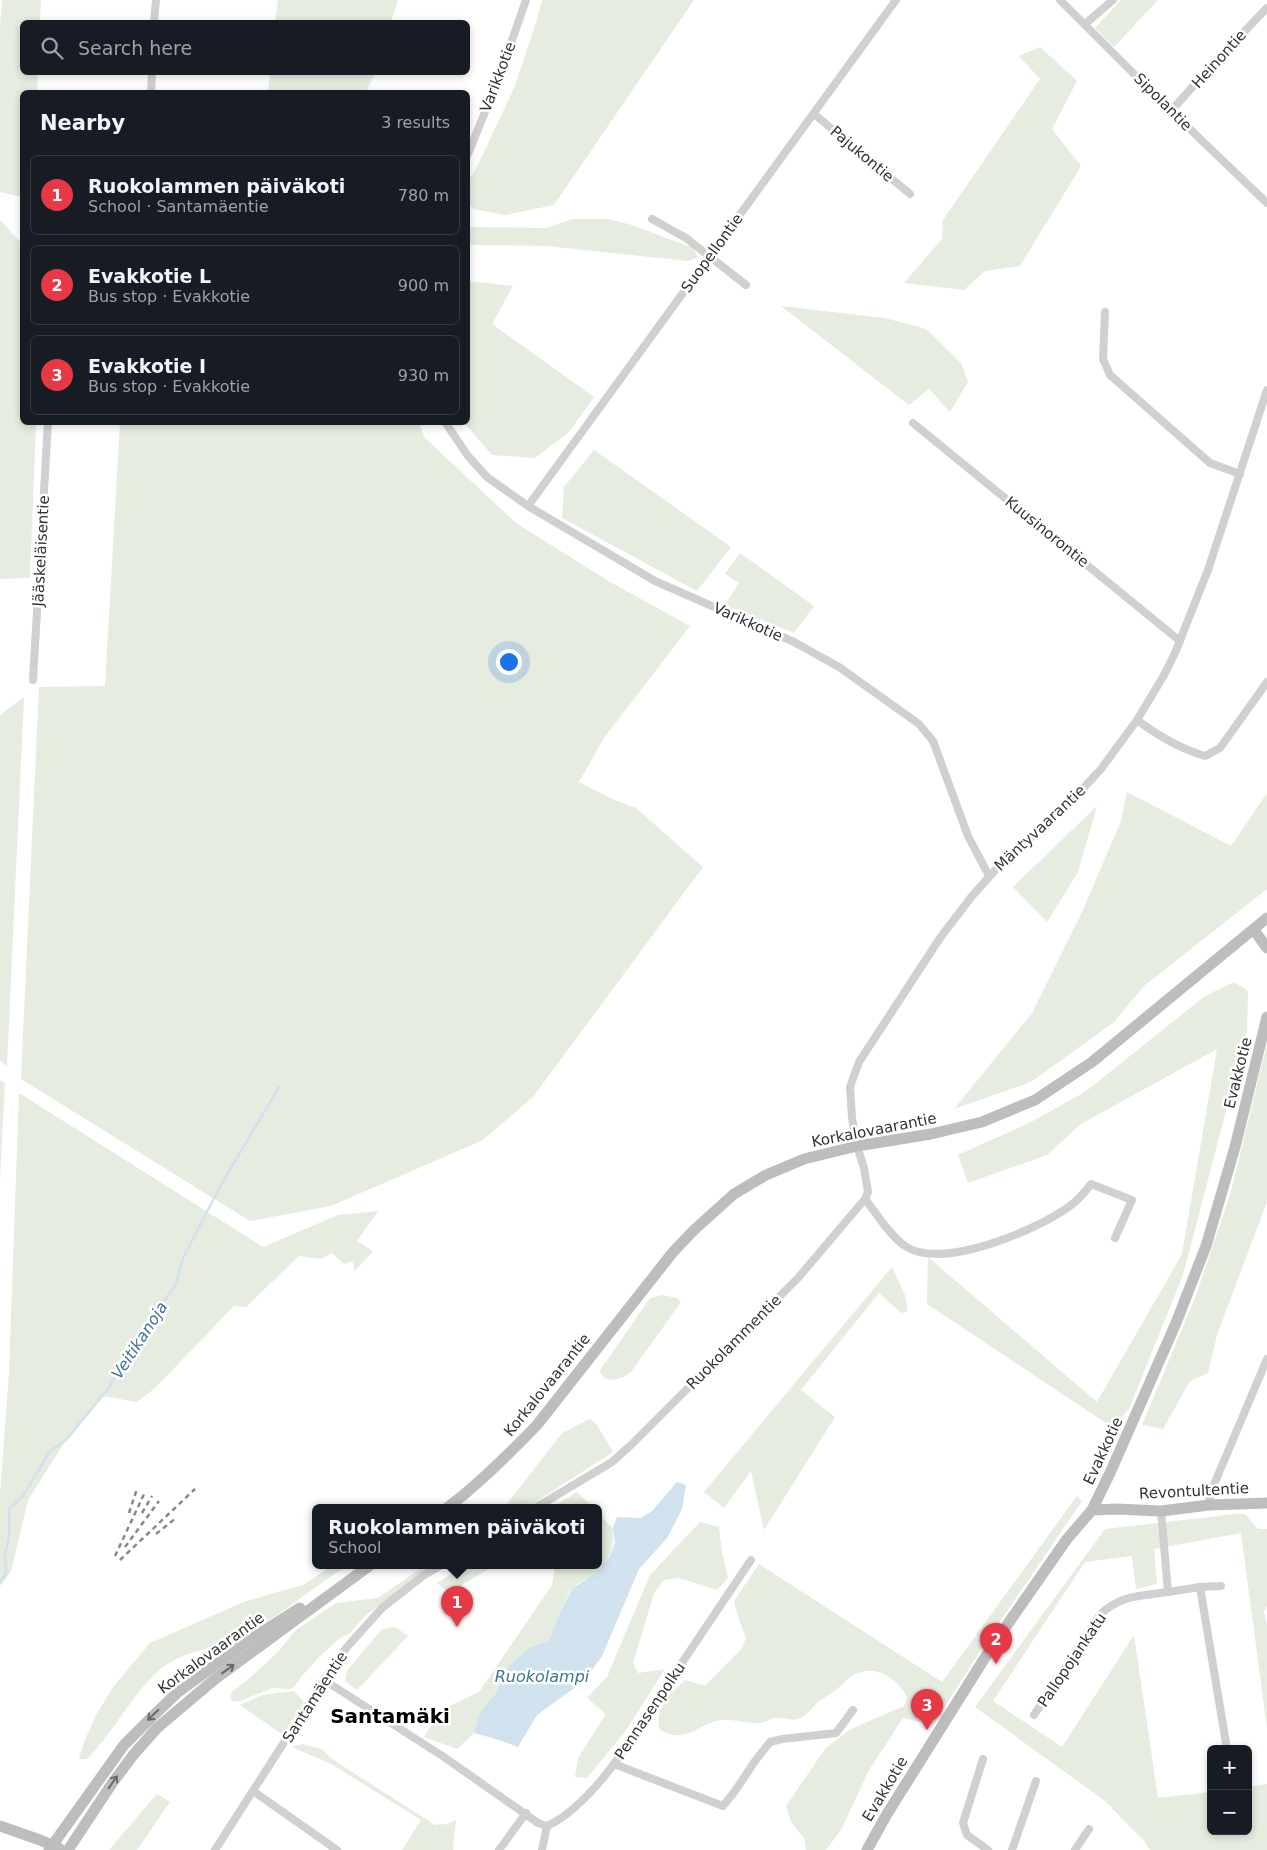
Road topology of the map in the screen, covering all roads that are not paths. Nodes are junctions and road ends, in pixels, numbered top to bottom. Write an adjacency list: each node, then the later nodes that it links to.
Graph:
1 (156, 0): 7 (street)
2 (526, 0): 13 (street, Varikkotie)
3 (896, 0): 12 (street, Suopellontie)
4 (1060, 0): 8 (street, Sipolantie)
5 (1113, 0): 8 (street)
6 (1267, 8): 11 (street, Heinontie)
7 (154, 20)
8 (1085, 24): 11 (street, Sipolantie)
9 (152, 75): 10 (street)
10 (151, 90)
11 (1171, 111): 15 (street, Sipolantie)
12 (814, 114): 14 (street, Pajukontie); 17 (street, Suopellontie)
13 (470, 149)
14 (910, 194)
15 (1267, 203)
16 (652, 219): 17 (street)
17 (710, 256): 18 (street); 25 (street, Suopellontie)
18 (746, 285)
19 (1105, 312): 24 (street)
20 (1267, 390): 24 (street, Mäntyvaarantie)
21 (913, 423): 26 (street, Kuusinorontie)
22 (48, 425): 27 (street, Jääskeläisentie)
23 (447, 425): 25 (street, Varikkotie)
24 (1240, 474): 26 (street, Mäntyvaarantie)
25 (528, 506): 30 (street, Varikkotie)
26 (1180, 641): 29 (street, Mäntyvaarantie)
27 (33, 680)
28 (1267, 682): 29 (street)
29 (1138, 720): 30 (street, Mäntyvaarantie)
30 (989, 876): 35 (street, Mäntyvaarantie)
31 (1267, 918): 32 (street, Korkalovaarantie)
32 (1254, 930): 33 (street); 35 (street, Korkalovaarantie)
33 (1267, 948)
34 (1267, 1017): 43 (street, Evakkotie)
35 (857, 1146): 36 (street, Mäntyvaarantie); 40 (street, Korkalovaarantie)
36 (865, 1199): 37 (street); 41 (street, Ruokolammentie)
37 (1115, 1238)
38 (1267, 1359): 42 (street)
39 (1267, 1503): 42 (street, Revontultentie)
40 (451, 1504)
41 (542, 1504)
42 (1209, 1505): 44 (street, Revontultentie)
43 (1092, 1510): 44 (street, Revontultentie); 70 (street, Evakkotie)
44 (1161, 1511): 51 (street)
45 (751, 1560): 57 (street, Pennasenpolku)
46 (365, 1569): 48 (street, Korkalovaarantie)
47 (435, 1569): 52 (street, Santamäentie)
48 (351, 1579): 64 (street, Korkalovaarantie, one-way to 64); 65 (street, Korkalovaarantie, one-way to 48)
49 (1221, 1586): 50 (street, Pallopojankatu)
50 (1200, 1587): 51 (street, Pallopojankatu); 55 (street)
51 (1168, 1592): 54 (street, Pallopojankatu)
52 (324, 1680): 59 (street, Santamäentie); 60 (street)
53 (852, 1710): 57 (street)
54 (1034, 1715)
55 (1226, 1745)
56 (983, 1759): 71 (street)
57 (614, 1764): 62 (street, Pennasenpolku)
58 (1036, 1781): 72 (street)
59 (253, 1791): 66 (street, Santamäentie); 67 (street)
60 (526, 1813): 62 (street); 68 (street)
61 (0, 1826): 64 (street)
62 (547, 1826): 69 (street)
63 (1089, 1829): 73 (street)
64 (55, 1848)
65 (68, 1850)
66 (215, 1850)
67 (337, 1850)
68 (500, 1850)
69 (542, 1850)
70 (868, 1850)
71 (988, 1850)
72 (1012, 1850)
73 (1075, 1850)

